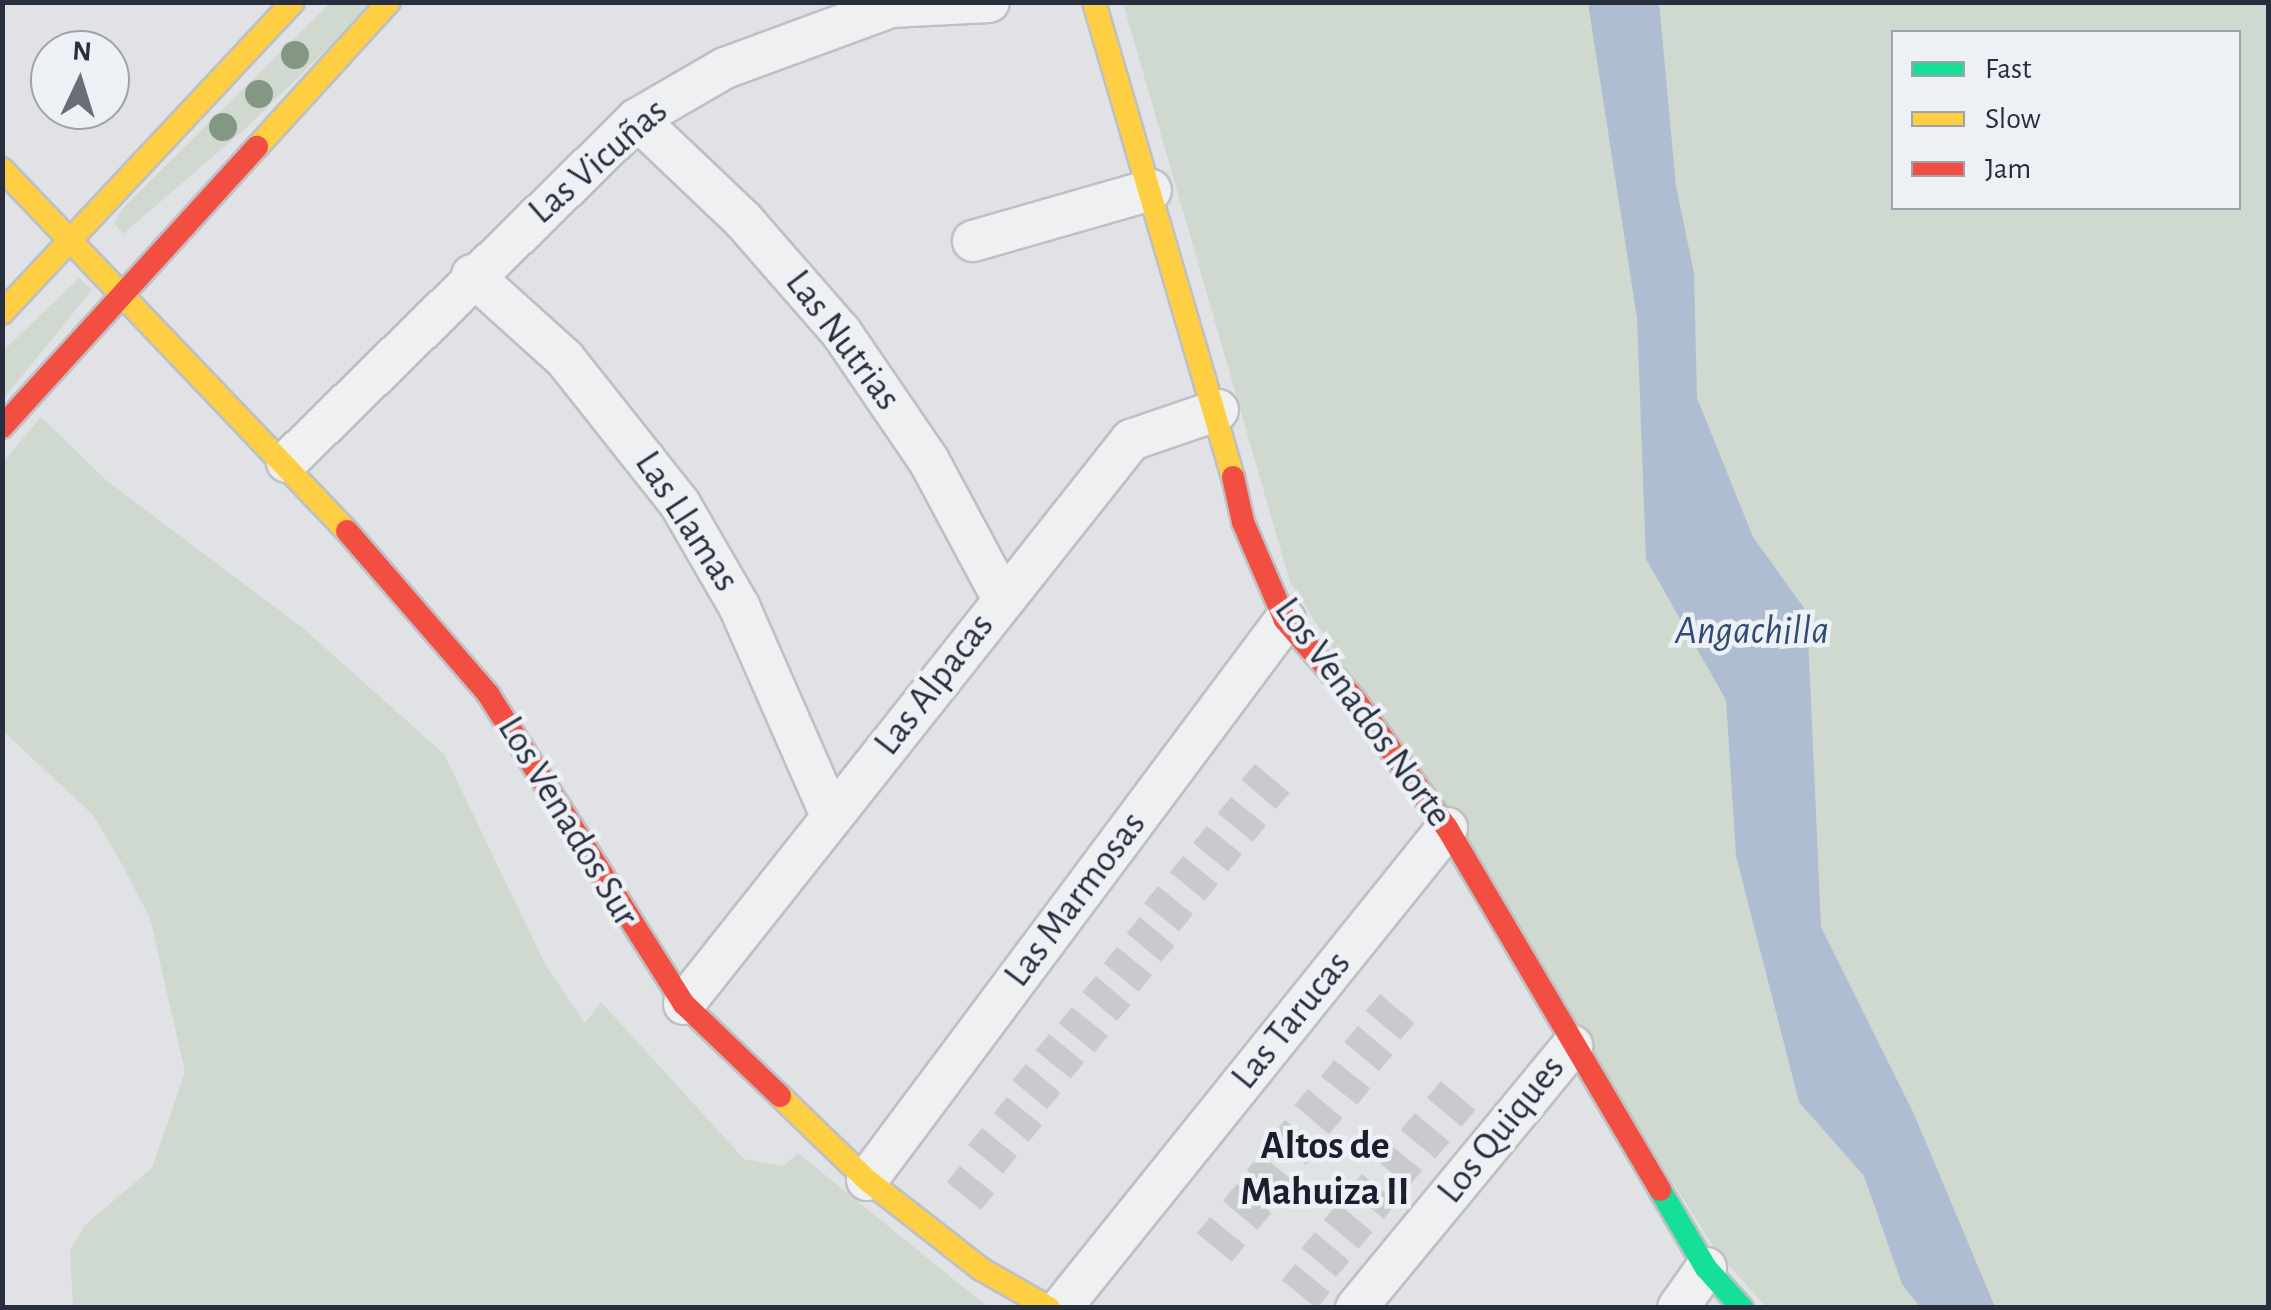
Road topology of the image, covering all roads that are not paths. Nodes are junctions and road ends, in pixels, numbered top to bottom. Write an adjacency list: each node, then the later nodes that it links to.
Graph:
1 (388, 2): 11 (street)
2 (989, 2): 5 (street, Las Vicuñas)
3 (1094, 2): 7 (street, Los Venados Norte)
4 (292, 3): 9 (street)
5 (637, 119): 10 (street, Las Vicuñas); 16 (street, Las Nutrias)
6 (2, 168): 9 (street, Los Venados Sur)
7 (1151, 190): 8 (street); 13 (street, Los Venados Norte)
8 (973, 241)
9 (70, 242): 11 (street, Los Venados Sur); 12 (street)
10 (472, 275): 15 (street, Las Vicuñas); 18 (street, Las Llamas)
11 (123, 294): 14 (street); 15 (street, Los Venados Sur)
12 (2, 313)
13 (1218, 410): 16 (street, Las Alpacas); 17 (street, Los Venados Norte)
14 (2, 427)
15 (287, 462): 20 (street, Los Venados Sur)
16 (1003, 598): 18 (street, Las Alpacas)
17 (1285, 620): 19 (street, Los Venados Norte); 22 (street, Las Marmosas)
18 (832, 816): 20 (street, Las Alpacas)
19 (1447, 828): 21 (street, Los Venados Norte); 25 (street, Las Tarucas)
20 (684, 1004): 22 (street, Los Venados Sur)
21 (1572, 1046): 23 (street, Los Venados Norte); 26 (street, Los Quiques)
22 (867, 1180): 24 (street, Los Venados Sur)
23 (1706, 1268): 27 (street); 28 (street, Los Venados Norte)
24 (1048, 1308)
25 (1062, 1308)
26 (1356, 1308)
27 (1678, 1308)
28 (1742, 1308)

